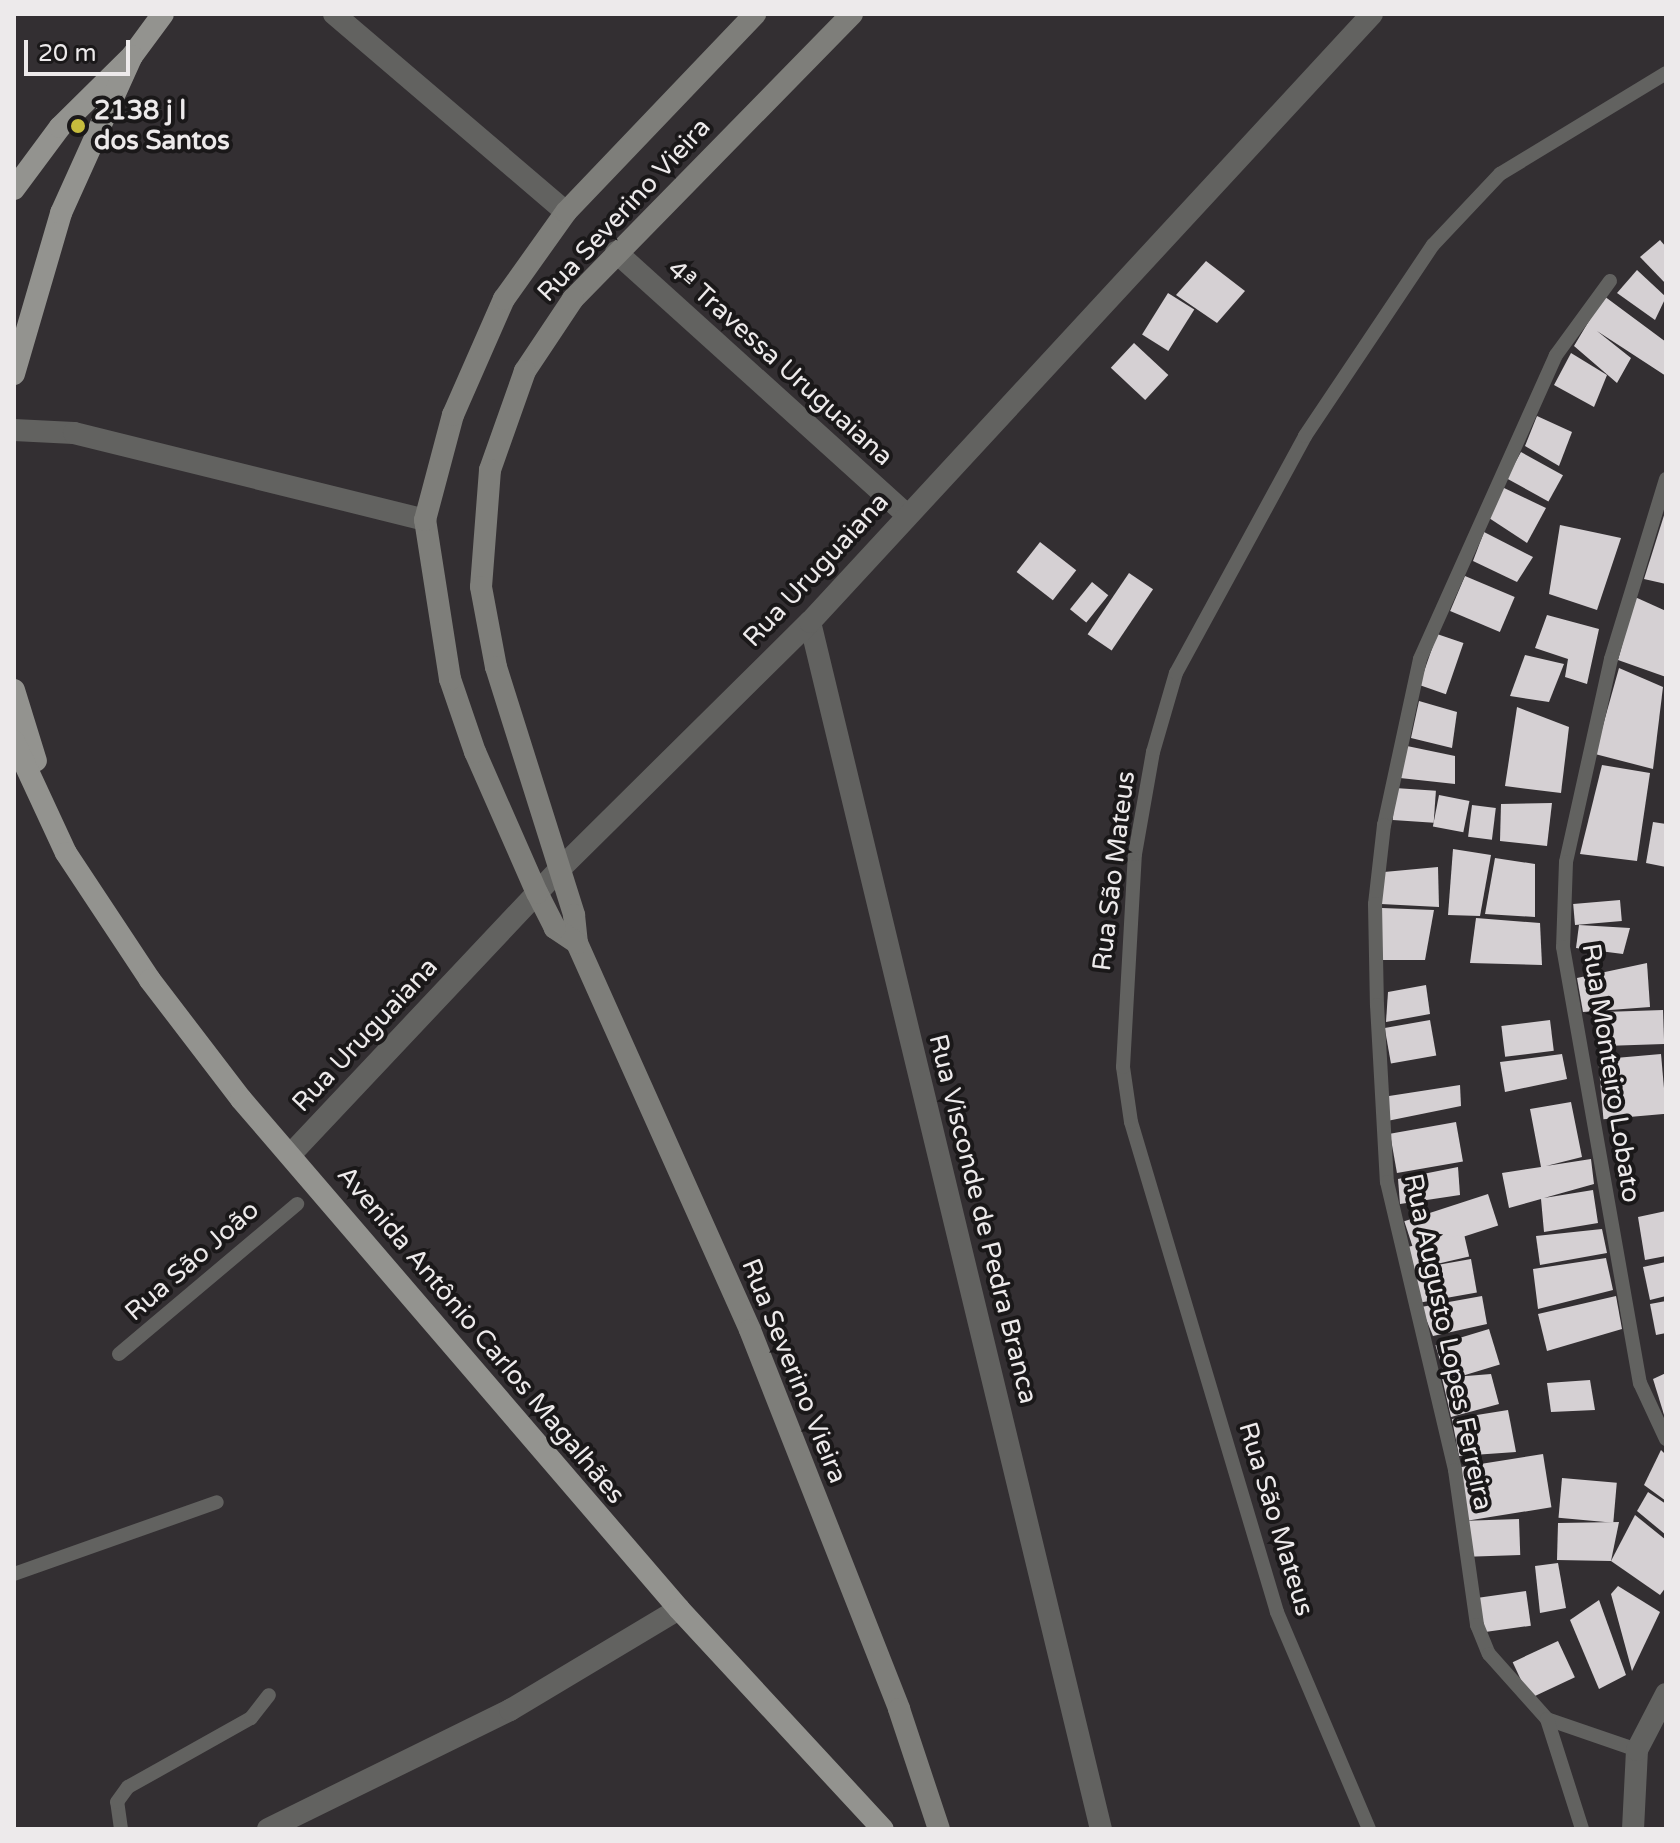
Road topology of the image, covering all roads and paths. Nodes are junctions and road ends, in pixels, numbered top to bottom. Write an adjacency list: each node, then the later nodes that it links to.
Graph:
1 (163, 14): 6 (main road)
2 (334, 14): 9 (street)
3 (755, 14): 9 (main road, Rua Severino Vieira)
4 (1372, 14): 16 (street, Rua Uruguaiana)
5 (839, 18): 10 (main road, Rua Severino Vieira)
6 (132, 56): 8 (main road); 12 (main road)
7 (1666, 73): 41 (lane, Rua São Mateus)
8 (14, 189)
9 (566, 212): 17 (main road, Rua Severino Vieira)
10 (616, 252): 16 (street, 4ª Travessa Uruguaiana); 22 (main road, Rua Severino Vieira)
11 (1610, 281): 34 (lane, Rua Augusto Lopes Ferreira)
12 (21, 306): 13 (main road)
13 (14, 374)
14 (14, 430): 17 (street)
15 (1666, 479): 28 (lane, Rua Monteiro Lobato)
16 (907, 515): 18 (street, Rua Uruguaiana)
17 (425, 520): 23 (main road, Rua Severino Vieira)
18 (810, 622): 22 (street, Rua Uruguaiana); 40 (street, Rua Visconde de Pedra Branca)
19 (14, 690): 21 (main road, Avenida Antônio Carlos Magalhães)
20 (14, 741): 21 (main road, Avenida Antônio Carlos Magalhães)
21 (66, 853): 25 (main road, Avenida Antônio Carlos Magalhães)
22 (560, 869): 23 (street, Rua Uruguaiana); 24 (main road, Rua Severino Vieira)
23 (537, 893): 24 (main road, Rua Severino Vieira); 25 (street, Rua Uruguaiana)
24 (577, 943): 39 (main road, Rua Severino Vieira)
25 (291, 1154): 31 (main road, Avenida Antônio Carlos Magalhães)
26 (297, 1204): 27 (lane, Rua São João)
27 (119, 1354)
28 (1666, 1439)
29 (217, 1502): 30 (lane)
30 (14, 1574)
31 (679, 1609): 37 (street); 38 (main road, Avenida Antônio Carlos Magalhães)
32 (1666, 1694): 35 (street)
33 (269, 1695): 36 (lane)
34 (1547, 1719): 35 (lane, Rua Augusto Lopes Ferreira); 42 (lane)
35 (1637, 1750): 43 (street)
36 (121, 1829)
37 (268, 1829)
38 (883, 1829)
39 (939, 1829)
40 (1101, 1829)
41 (1369, 1829)
42 (1582, 1829)
43 (1633, 1829)

